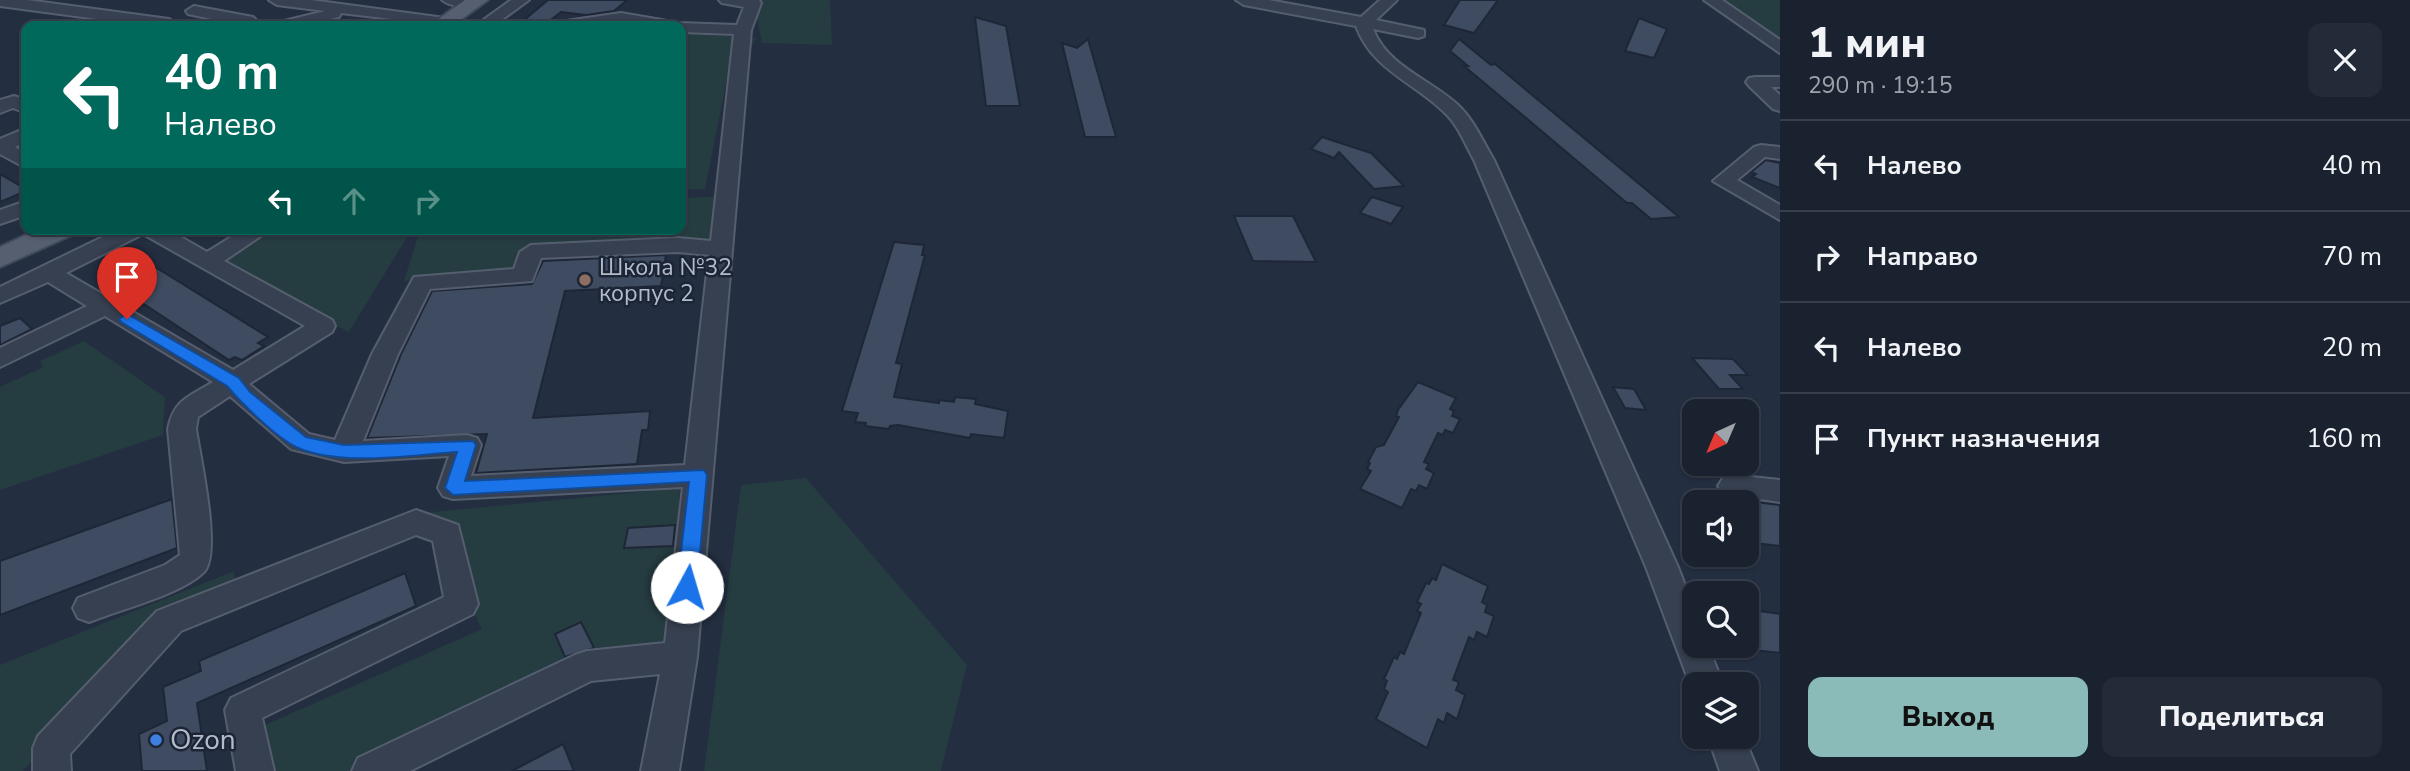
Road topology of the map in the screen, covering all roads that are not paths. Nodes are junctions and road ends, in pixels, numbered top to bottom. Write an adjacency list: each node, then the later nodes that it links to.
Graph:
1 (214, 0): 13 (street)
2 (277, 0): 12 (street)
3 (450, 0): 11 (street)
4 (521, 0): 22 (street)
5 (631, 0): 14 (street)
6 (727, 0): 27 (street)
7 (1244, 0): 25 (street)
8 (1389, 0): 25 (street)
9 (1712, 0): 29 (street)
10 (0, 1): 15 (street)
11 (476, 2): 21 (main road)
12 (354, 10): 18 (street); 19 (street); 20 (street)
13 (194, 11): 16 (street); 17 (street)
14 (608, 20): 23 (street); 24 (street)
15 (145, 21)
16 (180, 21)
17 (248, 21)
18 (304, 21)
19 (365, 21)
20 (423, 21)
21 (447, 21)
22 (490, 21)
23 (601, 21)
24 (641, 21)
25 (1363, 24): 28 (street); 59 (street)
26 (686, 27): 27 (street)
27 (743, 30): 43 (street)
28 (1418, 33)
29 (1780, 48)
30 (1780, 82): 31 (street)
31 (1780, 105)
32 (21, 136): 33 (street)
33 (0, 146): 35 (street)
34 (1780, 153): 37 (street)
35 (21, 159)
36 (21, 209): 38 (street)
37 (1780, 214)
38 (0, 218)
39 (49, 235): 44 (main road)
40 (125, 235): 46 (street)
41 (161, 235): 45 (street)
42 (250, 235): 45 (street)
43 (721, 249): 51 (street); 52 (street)
44 (0, 258)
45 (208, 261): 50 (street)
46 (50, 274): 47 (street); 48 (street)
47 (0, 296)
48 (106, 306): 49 (street); 50 (street)
49 (0, 358)
50 (233, 382): 51 (street); 55 (street)
51 (344, 452): 52 (street)
52 (698, 475): 58 (street)
53 (1733, 486): 54 (street)
54 (1780, 491)
55 (197, 547): 56 (street); 57 (street)
56 (205, 607): 61 (street); 62 (street)
57 (89, 608)
58 (680, 657): 63 (street); 64 (street)
59 (1701, 672)
60 (1731, 749): 65 (street)
61 (52, 771)
62 (255, 771)
63 (370, 771)
64 (660, 771)
65 (1739, 771)

